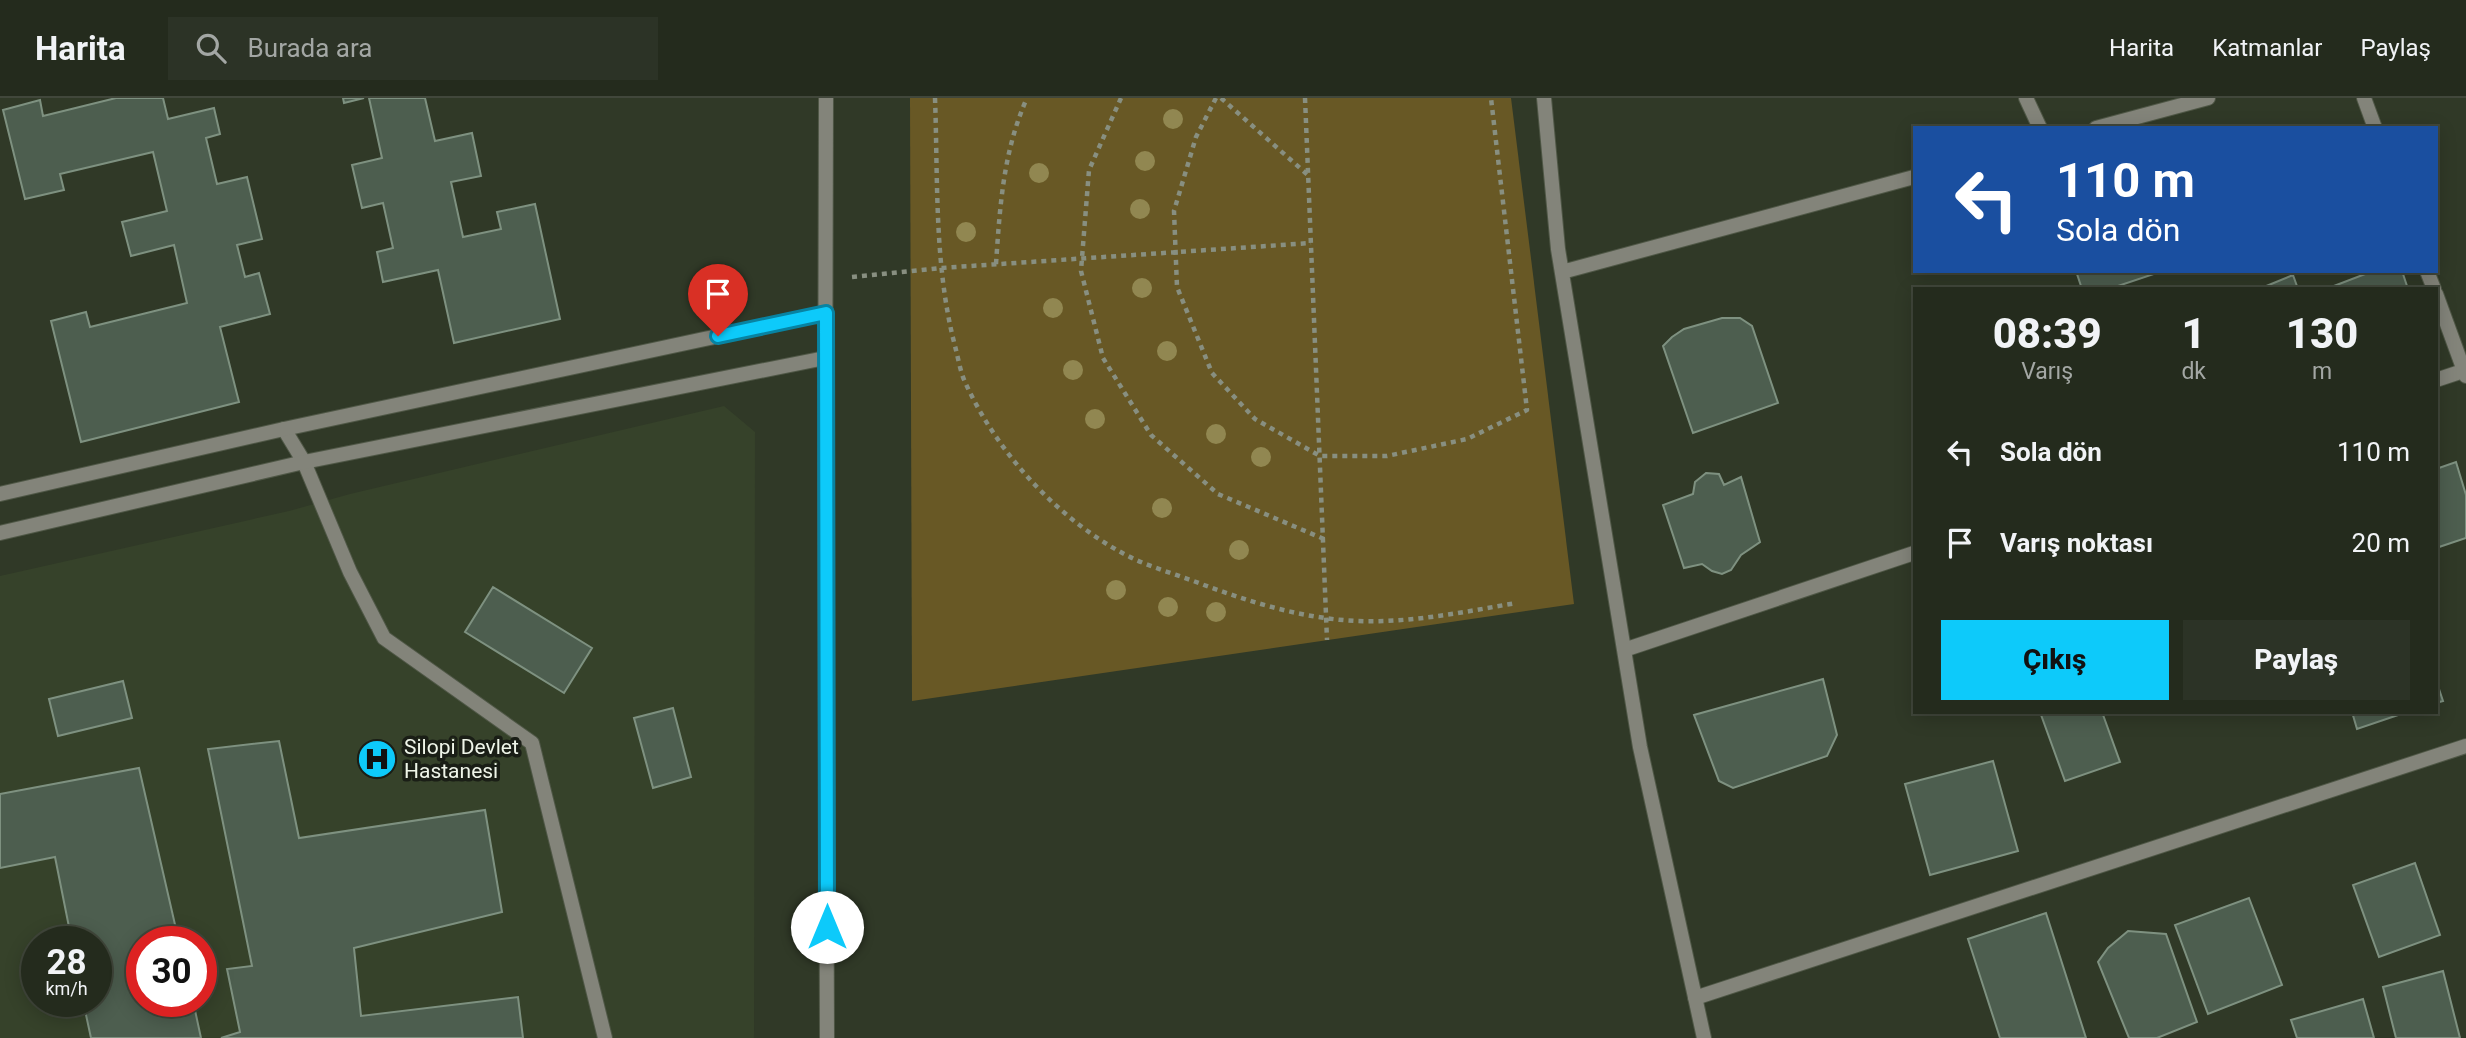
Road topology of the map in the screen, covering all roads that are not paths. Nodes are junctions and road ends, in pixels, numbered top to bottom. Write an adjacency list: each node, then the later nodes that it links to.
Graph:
1 (826, 98): 12 (street)
2 (1544, 98): 10 (street)
3 (2026, 98): 6 (street)
4 (2208, 98): 7 (street)
5 (2364, 98): 8 (street)
6 (2039, 126)
7 (2103, 126)
8 (2374, 126)
9 (1913, 177): 10 (street)
10 (1562, 272): 21 (street)
11 (2438, 299): 14 (street)
12 (826, 313): 13 (street); 16 (street)
13 (825, 358): 17 (street); 25 (street)
14 (2465, 373): 15 (street)
15 (2438, 380)
16 (284, 429): 17 (street); 18 (street)
17 (304, 461): 19 (street); 24 (street)
18 (0, 494)
19 (0, 534)
20 (1913, 554): 21 (street)
21 (1624, 650): 23 (street)
22 (2466, 746): 23 (street)
23 (1695, 998): 26 (street)
24 (605, 1038)
25 (827, 1038)
26 (1704, 1038)

